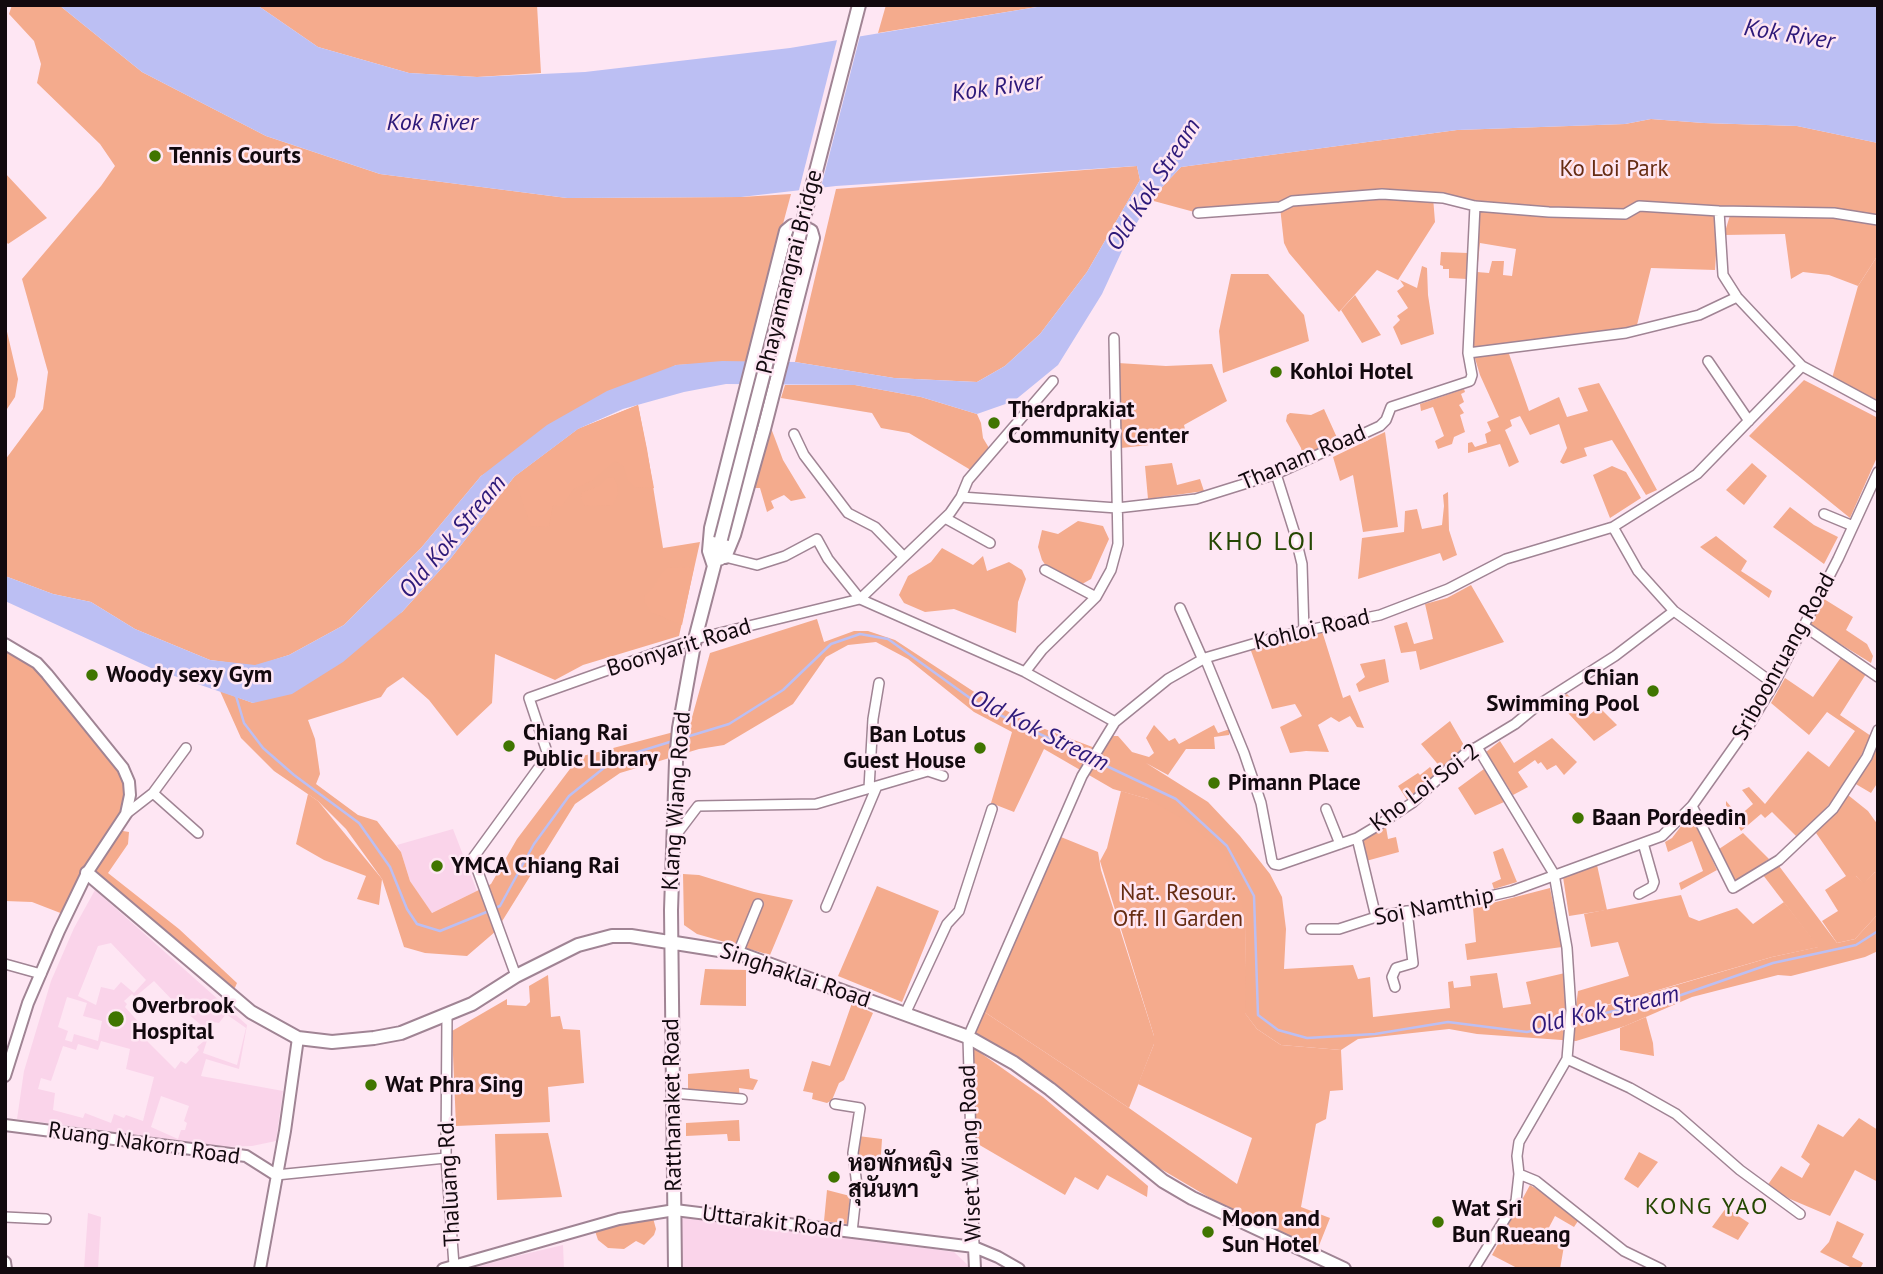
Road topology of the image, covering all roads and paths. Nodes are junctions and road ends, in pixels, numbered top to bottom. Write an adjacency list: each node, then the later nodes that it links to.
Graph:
1 (859, 5): 23 (main road, Phayamangrai Bridge, bridge)
2 (1475, 206): 3 (street); 4 (street); 8 (street)
3 (1719, 211): 5 (street); 6 (street)
4 (1198, 213)
5 (1878, 220)
6 (1737, 297): 8 (street); 10 (street)
7 (1114, 338): 18 (street)
8 (1468, 353): 16 (street, Thanam Road)
9 (1708, 360): 13 (street)
10 (1802, 366): 12 (street); 13 (street, Kohloi Road)
11 (1054, 381): 17 (street)
12 (1878, 407)
13 (1749, 421): 22 (street, Kohloi Road)
14 (794, 434): 25 (street)
15 (1878, 472): 21 (street, Sriboonruang Road)
16 (1276, 474): 18 (street, Thanam Road); 34 (street)
17 (961, 497): 18 (street, Thanam Road); 20 (street)
18 (1117, 508): 29 (street)
19 (1824, 514): 21 (street)
20 (945, 518): 24 (street); 25 (street)
21 (1853, 526): 33 (street, Sriboonruang Road)
22 (1613, 527): 32 (street); 34 (street, Kohloi Road)
23 (721, 539): 27 (main road, Klang Wiang Road)
24 (990, 543)
25 (904, 556): 30 (street)
26 (725, 557): 27 (street); 27 (main road); 30 (street)
27 (715, 566): 35 (main road, Klang Wiang Road)
28 (1045, 570): 29 (street)
29 (1096, 597): 38 (street)
30 (860, 599): 35 (street, Boonyarit Road); 38 (street)
31 (1180, 608): 37 (street)
32 (1674, 611): 41 (street); 44 (street, Kho Loi Soi 2)
33 (1804, 626): 39 (street); 41 (street, Sriboonruang Road)
34 (1304, 632): 37 (street, Kohloi Road)
35 (695, 639): 55 (main road, Klang Wiang Road); 70 (street, Boonyarit Road)
36 (5, 644): 52 (street)
37 (1204, 659): 42 (street, Kohloi Road); 57 (street, Kho Loi Soi 2)
38 (1025, 672): 42 (street)
39 (1878, 677)
40 (879, 683): 47 (street)
41 (1774, 684): 49 (street, Sriboonruang Road)
42 (1115, 722): 74 (street, Kohloi Road)
43 (1878, 730): 49 (street)
44 (1478, 747): 54 (street, Kho Loi Soi 2); 59 (street)
45 (186, 748): 48 (street)
46 (943, 776): 47 (street)
47 (873, 787): 55 (street); 62 (street)
48 (153, 793): 52 (street); 53 (street)
49 (1692, 806): 56 (street, Sriboonruang Road)
50 (1326, 808): 57 (street)
51 (992, 809): 72 (street)
52 (126, 814): 58 (street)
53 (198, 833)
54 (1357, 838): 57 (street, Kho Loi Soi 2); 64 (street)
55 (673, 839): 66 (main road, Klang Wiang Road)
56 (1643, 843): 59 (street, Sriboonruang Road); 60 (street)
57 (1340, 844)
58 (87, 873): 69 (street); 75 (main road, Singhaklai Road)
59 (1554, 874): 63 (street, Soi Namthip); 76 (street)
60 (1639, 894)
61 (758, 904): 67 (street)
62 (826, 907)
63 (1407, 911): 64 (street, Soi Namthip); 71 (street)
64 (1376, 917): 65 (street, Soi Namthip)
65 (1311, 929)
66 (671, 942): 67 (main road, Singhaklai Road); 70 (main road, Singhaklai Road); 78 (main road, Ratthanaket Road)
67 (738, 953): 72 (main road, Singhaklai Road)
68 (5, 964): 69 (street)
69 (41, 974): 77 (street)
70 (516, 976): 73 (main road, Singhaklai Road)
71 (1395, 987)
72 (905, 1014): 74 (main road, Singhaklai Road)
73 (447, 1015): 75 (main road, Singhaklai Road); 82 (street, Thaluang Rd.)
74 (968, 1037): 90 (street, Wiset Wiang Road); 98 (main road, Singhaklai Road)
75 (298, 1038): 84 (street)
76 (1567, 1059): 83 (street); 86 (street)
77 (5, 1076)
78 (672, 1093): 79 (street); 85 (main road, Ratthanaket Road)
79 (742, 1099)
80 (835, 1104): 89 (street)
81 (5, 1125): 84 (street, Ruang Nakorn Road)
82 (446, 1158): 84 (street); 92 (street, Thaluang Rd.)
83 (1519, 1174): 99 (street); 100 (street)
84 (276, 1175): 94 (street)
85 (675, 1210): 89 (street, Uttarakit Road); 92 (street, Uttarakit Road); 95 (main road, Ratthanaket Road)
86 (1800, 1214)
87 (5, 1217): 88 (street)
88 (46, 1219)
89 (852, 1232): 90 (street, Uttarakit Road)
90 (974, 1247): 96 (street, Wiset Wiang Road); 97 (street, Uttarakit Road)
91 (5, 1262): 93 (street)
92 (448, 1267)
93 (5, 1269)
94 (260, 1269)
95 (675, 1269)
96 (975, 1269)
97 (1019, 1269)
98 (1344, 1269)
99 (1474, 1269)
100 (1661, 1269)

